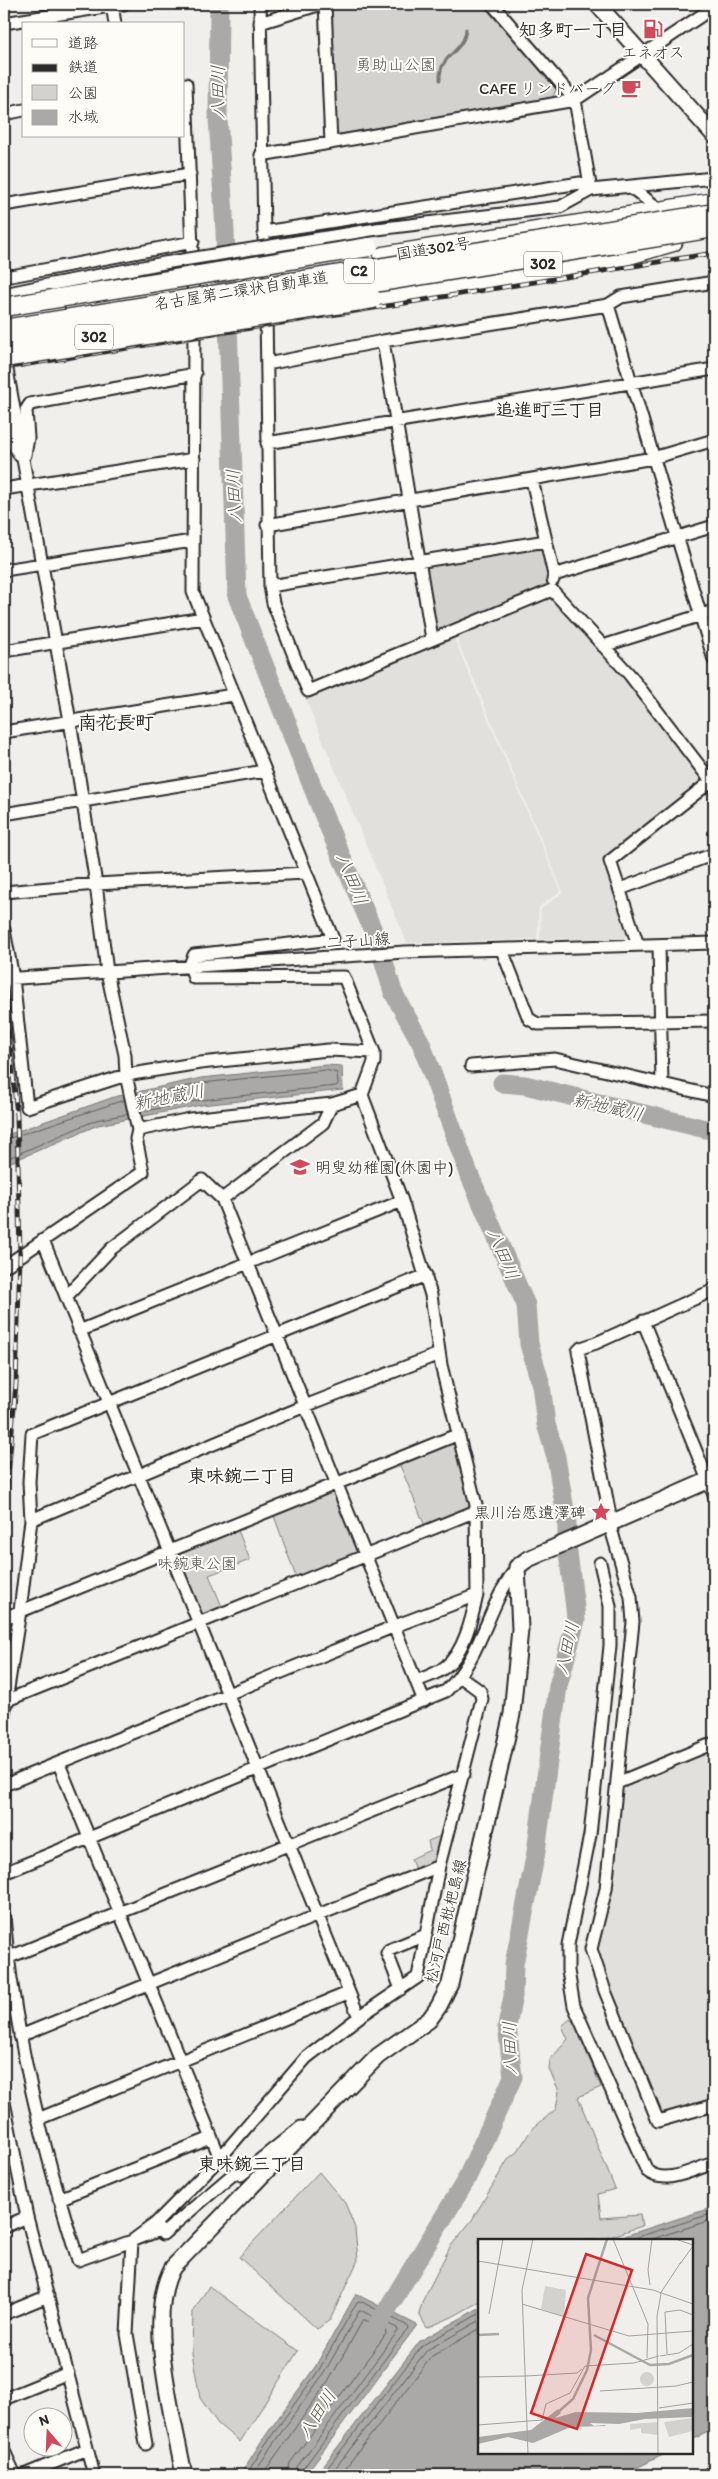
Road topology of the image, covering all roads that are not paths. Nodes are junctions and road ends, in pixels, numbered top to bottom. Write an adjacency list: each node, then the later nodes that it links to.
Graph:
1 (116, 4): 7 (street); 8 (street)
2 (260, 4): 9 (street)
3 (323, 4): 9 (street); 16 (street)
4 (492, 4): 12 (street)
5 (596, 4): 10 (main road)
6 (710, 10): 10 (street)
7 (115, 22)
8 (4, 23)
9 (260, 23): 17 (street)
10 (642, 55): 12 (street); 15 (main road)
11 (185, 84): 18 (street)
12 (575, 100): 16 (street); 21 (street)
13 (22, 110): 14 (street)
14 (4, 114)
15 (714, 135)
16 (331, 143): 17 (street)
17 (261, 155): 27 (street)
18 (190, 174): 23 (street); 29 (street)
19 (714, 178): 20 (street)
20 (626, 186): 21 (street); 24 (street)
21 (591, 190): 27 (street); 33 (street, bridge)
22 (714, 202): 24 (highway, 国道302号 / 302)
23 (4, 205)
24 (660, 210): 30 (highway, 国道302号 / 302)
25 (714, 213): 38 (highway, 名古屋第二環状自動車道 / C2, bridge)
26 (714, 228): 40 (highway, 名古屋第二環状自動車道 / C2, bridge)
27 (264, 232): 42 (street)
28 (714, 236): 34 (highway)
29 (193, 242): 31 (street); 44 (street)
30 (376, 251): 36 (highway, bridge); 37 (highway, 国道302号 / 302)
31 (4, 274)
32 (714, 282): 35 (street)
33 (4, 294)
34 (372, 295): 41 (highway, bridge); 41 (highway, 302)
35 (608, 305): 39 (street); 45 (street)
36 (4, 308)
37 (4, 318)
38 (4, 329)
39 (383, 341): 42 (street); 47 (street)
40 (4, 343)
41 (4, 358): 52 (street)
42 (267, 364): 49 (street)
43 (714, 369): 45 (street)
44 (195, 374): 51 (street); 52 (street)
45 (631, 383): 47 (street); 50 (street)
46 (4, 412): 52 (street)
47 (397, 421): 49 (street); 56 (street)
48 (714, 440): 50 (street)
49 (268, 443): 57 (street)
50 (653, 458): 53 (street); 59 (street)
51 (194, 459): 54 (street); 60 (street)
52 (24, 461): 54 (street)
53 (532, 480): 56 (street); 61 (street)
54 (28, 485): 55 (street); 63 (street)
55 (4, 489)
56 (411, 502): 57 (street); 62 (street)
57 (268, 526): 66 (street)
58 (714, 526): 59 (street)
59 (677, 537): 65 (street); 69 (street)
60 (192, 541): 63 (street); 70 (street)
61 (546, 541): 62 (street); 65 (street)
62 (421, 563): 66 (street); 71 (street)
63 (41, 564): 64 (street); 72 (street)
64 (4, 570)
65 (554, 575): 67 (street)
66 (270, 586): 71 (street)
67 (552, 590): 71 (street); 73 (street)
68 (714, 611): 69 (street)
69 (701, 615): 73 (street); 75 (street)
70 (203, 618): 72 (street); 76 (street)
71 (432, 639)
72 (55, 642): 74 (street); 77 (street)
73 (603, 646): 80 (street)
74 (4, 651)
75 (714, 660)
76 (233, 695): 77 (street); 79 (street)
77 (70, 721): 78 (street); 81 (street)
78 (4, 732)
79 (264, 771): 81 (street); 84 (street)
80 (713, 780): 86 (street)
81 (83, 801): 82 (street); 85 (street)
82 (4, 814)
83 (714, 854): 86 (street)
84 (306, 873): 85 (street); 93 (street)
85 (96, 884): 87 (street); 94 (street)
86 (620, 889): 90 (street)
87 (4, 892)
88 (4, 930): 95 (street)
89 (714, 943): 91 (street, 二子山線)
90 (638, 945): 91 (street, 二子山線); 92 (street, 二子山線)
91 (659, 945): 97 (street)
92 (502, 950): 93 (street, 二子山線); 97 (street)
93 (190, 965): 94 (street, 二子山線); 98 (street)
94 (107, 972): 95 (street, 二子山線); 100 (street)
95 (8, 978): 100 (street)
96 (714, 1020): 97 (street)
97 (660, 1022): 101 (street)
98 (374, 1052): 100 (street); 102 (street)
99 (471, 1066): 101 (street)
100 (127, 1079): 105 (street)
101 (662, 1084): 103 (street)
102 (362, 1095): 104 (street); 107 (street)
103 (714, 1096)
104 (332, 1104): 105 (street); 106 (street)
105 (137, 1127): 108 (street)
106 (222, 1199): 109 (street); 113 (street)
107 (402, 1201): 109 (street); 111 (street)
108 (43, 1240): 110 (street); 113 (street)
109 (246, 1263): 115 (street); 116 (street)
110 (4, 1267)
111 (426, 1275): 116 (street); 117 (street)
112 (714, 1290): 114 (street)
113 (66, 1297): 115 (street)
114 (643, 1321): 122 (street); 127 (street)
115 (79, 1331): 118 (street)
116 (275, 1334): 118 (street); 119 (street)
117 (439, 1354): 119 (street); 120 (street)
118 (108, 1403): 121 (street); 126 (street)
119 (305, 1406): 121 (street); 123 (street)
120 (459, 1434): 123 (street); 125 (street)
121 (138, 1476): 126 (street); 128 (street)
122 (711, 1479): 124 (street); 127 (main road)
123 (336, 1484): 128 (street); 129 (street)
124 (714, 1495)
125 (476, 1511): 129 (street); 132 (street)
126 (31, 1520): 133 (street)
127 (604, 1524): 130 (main road); 147 (street)
128 (168, 1550): 133 (street); 135 (street)
129 (366, 1556): 135 (street); 136 (street)
130 (522, 1563): 137 (street); 167 (main road, 松河戸西枇杷島線)
131 (600, 1563): 171 (street)
132 (477, 1595): 136 (street); 138 (street)
133 (20, 1611): 134 (street); 140 (street)
134 (4, 1618)
135 (197, 1622): 139 (street); 140 (street)
136 (395, 1626): 138 (street); 139 (street)
137 (461, 1677): 141 (street); 146 (street)
138 (416, 1681): 141 (street)
139 (226, 1695): 144 (street); 145 (street)
140 (4, 1701): 142 (street)
141 (424, 1701): 145 (street)
142 (4, 1714)
143 (714, 1743): 147 (street)
144 (59, 1764): 148 (street); 149 (street)
145 (257, 1768): 149 (street); 150 (street)
146 (464, 1774): 150 (street); 151 (street)
147 (617, 1783): 165 (street)
148 (4, 1785)
149 (89, 1838): 152 (street); 153 (street)
150 (288, 1844): 153 (street); 154 (street)
151 (439, 1866): 154 (street); 156 (street)
152 (4, 1873)
153 (120, 1913): 157 (street); 158 (street)
154 (316, 1915): 158 (street); 160 (street)
155 (4, 1917): 157 (street)
156 (426, 1935): 159 (street); 159 (street)
157 (8, 1958): 162 (street)
158 (149, 1985): 162 (street); 163 (street)
159 (400, 1989): 161 (street)
160 (348, 1993): 161 (street); 163 (street)
161 (359, 2017): 170 (street)
162 (20, 2036): 166 (street)
163 (181, 2062): 166 (street); 169 (street)
164 (4, 2102): 168 (street)
165 (714, 2105)
166 (38, 2120): 172 (street)
167 (312, 2124): 175 (street); 187 (main road, 松河戸西枇杷島線)
168 (6, 2127): 173 (street)
169 (211, 2138): 170 (street); 172 (street)
170 (220, 2158): 175 (street)
171 (714, 2163)
172 (59, 2199): 175 (street)
173 (27, 2217): 174 (street); 176 (street)
174 (4, 2227)
175 (132, 2241): 180 (street)
176 (48, 2296): 177 (street); 178 (street)
177 (4, 2314)
178 (68, 2373): 179 (street); 181 (street)
179 (4, 2399)
180 (146, 2444)
181 (87, 2449): 185 (street); 186 (street)
182 (4, 2451): 184 (street)
183 (714, 2472): 188 (street)
184 (14, 2475)
185 (24, 2475)
186 (94, 2475)
187 (184, 2475)
188 (707, 2475)

